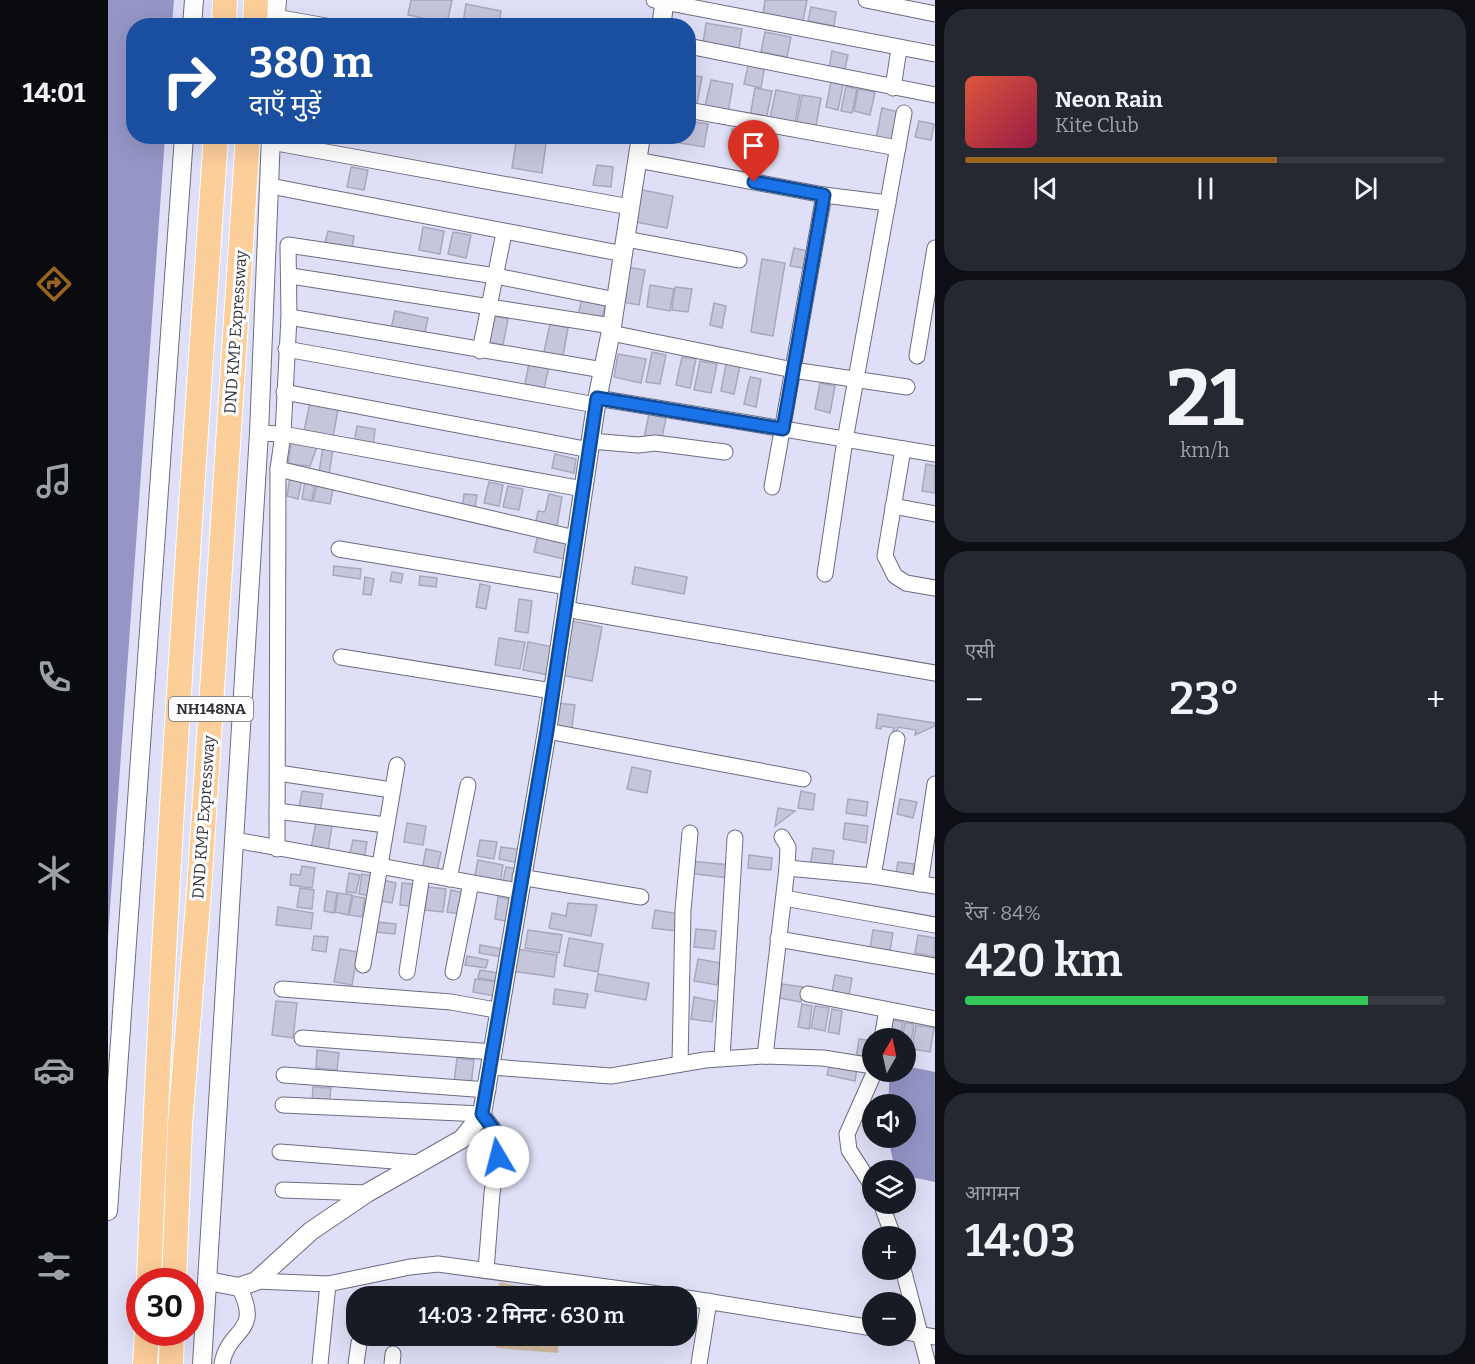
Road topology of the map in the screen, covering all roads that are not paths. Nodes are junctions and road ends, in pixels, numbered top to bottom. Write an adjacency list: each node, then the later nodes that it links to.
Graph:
1 (194, 0): 8 (street)
2 (225, 0): 9 (highway)
3 (256, 0): 7 (highway)
4 (866, 0): 6 (street)
5 (661, 1): 10 (street); 12 (street)
6 (935, 14)
7 (270, 17)
8 (193, 18)
9 (224, 18)
10 (661, 18)
11 (696, 47): 14 (street)
12 (899, 49): 13 (street); 14 (street)
13 (935, 54)
14 (893, 88): 15 (street)
15 (935, 95)
16 (696, 111): 24 (street)
17 (904, 113): 24 (street)
18 (183, 144): 125 (street)
19 (215, 144): 126 (highway, DND KMP Expressway / NH148NA)
20 (262, 144): 127 (highway, DND KMP Expressway / NH148NA)
21 (264, 144): 26 (street)
22 (295, 144): 29 (street)
23 (640, 144): 25 (street)
24 (898, 148): 28 (street)
25 (637, 160): 27 (street); 29 (street)
26 (270, 186): 30 (street); 33 (street)
27 (824, 195): 28 (street); 45 (street)
28 (888, 203): 46 (street)
29 (630, 207): 31 (street)
30 (504, 233): 31 (street); 36 (street)
31 (625, 247): 34 (street); 37 (street)
32 (935, 248): 43 (street)
33 (267, 260): 35 (street); 51 (street)
34 (739, 260)
35 (290, 270): 36 (street); 38 (street); 39 (street)
36 (496, 276): 37 (street); 38 (street)
37 (616, 300): 40 (street)
38 (489, 306): 40 (street); 42 (street)
39 (289, 317): 41 (street); 42 (street)
40 (612, 329): 44 (street); 45 (street)
41 (286, 349): 48 (street); 49 (street)
42 (480, 351): 44 (street)
43 (917, 356)
44 (603, 370): 49 (street)
45 (793, 370): 46 (street); 50 (street)
46 (856, 381): 47 (street); 53 (street)
47 (907, 387)
48 (284, 392): 52 (street); 54 (street)
49 (596, 401): 50 (street); 54 (street)
50 (783, 429): 53 (street); 59 (street)
51 (259, 433): 52 (street); 85 (street)
52 (283, 434): 58 (street); 60 (street)
53 (845, 440): 55 (street); 65 (street)
54 (591, 445): 56 (street); 60 (street)
55 (903, 449): 57 (street); 61 (street)
56 (725, 452)
57 (935, 454)
58 (278, 469): 63 (street); 75 (street)
59 (772, 487)
60 (583, 489): 63 (street)
61 (893, 506): 62 (street); 67 (street)
62 (935, 514)
63 (575, 538): 66 (street)
64 (339, 549): 66 (street)
65 (825, 574)
66 (568, 587): 68 (street)
67 (935, 588)
68 (565, 609): 70 (street); 71 (street)
69 (341, 657): 71 (street)
70 (935, 673)
71 (552, 692): 72 (street)
72 (547, 731): 76 (street); 93 (street)
73 (897, 739): 90 (street)
74 (397, 765): 79 (street)
75 (278, 773): 79 (street); 80 (street)
76 (803, 779)
77 (935, 784): 94 (street)
78 (468, 785): 91 (street)
79 (392, 790): 81 (street)
80 (277, 811): 81 (street); 86 (street)
81 (386, 825): 87 (street)
82 (690, 833): 113 (street)
83 (782, 837): 88 (street)
84 (735, 838): 111 (street)
85 (235, 840): 86 (street); 130 (street)
86 (277, 849): 87 (street)
87 (379, 868): 89 (street); 99 (street)
88 (787, 868): 90 (street); 96 (street)
89 (422, 875): 91 (street); 101 (street)
90 (873, 876): 94 (street)
91 (449, 879): 92 (street)
92 (471, 883): 93 (street); 102 (street)
93 (519, 884): 95 (street); 106 (street)
94 (928, 885)
95 (641, 897)
96 (784, 898): 97 (street); 98 (street)
97 (935, 925)
98 (778, 939): 100 (street); 110 (street)
99 (363, 965)
100 (935, 966)
101 (407, 972)
102 (453, 972)
103 (282, 989): 106 (street)
104 (808, 994): 105 (street)
105 (887, 1010): 107 (street); 108 (street)
106 (501, 1011): 112 (street)
107 (935, 1019)
108 (884, 1028)
109 (302, 1038): 112 (street)
110 (765, 1056): 111 (street); 114 (street)
111 (722, 1058): 113 (street)
112 (493, 1060): 113 (street); 117 (street)
113 (680, 1064)
114 (862, 1064)
115 (284, 1075): 117 (street)
116 (870, 1082): 122 (street)
117 (488, 1090): 119 (street)
118 (283, 1105): 119 (street)
119 (482, 1114): 121 (street); 128 (street)
120 (280, 1152): 121 (street)
121 (419, 1163): 124 (street)
122 (862, 1170)
123 (283, 1190): 124 (street)
124 (367, 1193): 131 (street)
125 (108, 1211)
126 (149, 1268)
127 (174, 1268)
128 (486, 1269): 132 (street); 133 (street)
129 (907, 1280): 137 (street)
130 (208, 1281): 131 (street); 143 (street)
131 (248, 1284): 132 (street); 144 (street)
132 (328, 1284): 145 (street)
133 (604, 1286)
134 (697, 1299): 135 (street)
135 (710, 1301): 136 (street); 147 (street)
136 (862, 1326)
137 (929, 1336): 148 (street)
138 (147, 1346): 141 (highway)
139 (172, 1346): 142 (highway)
140 (359, 1346): 146 (street)
141 (146, 1364)
142 (171, 1364)
143 (202, 1364)
144 (222, 1364)
145 (320, 1364)
146 (356, 1364)
147 (699, 1364)
148 (928, 1364)

